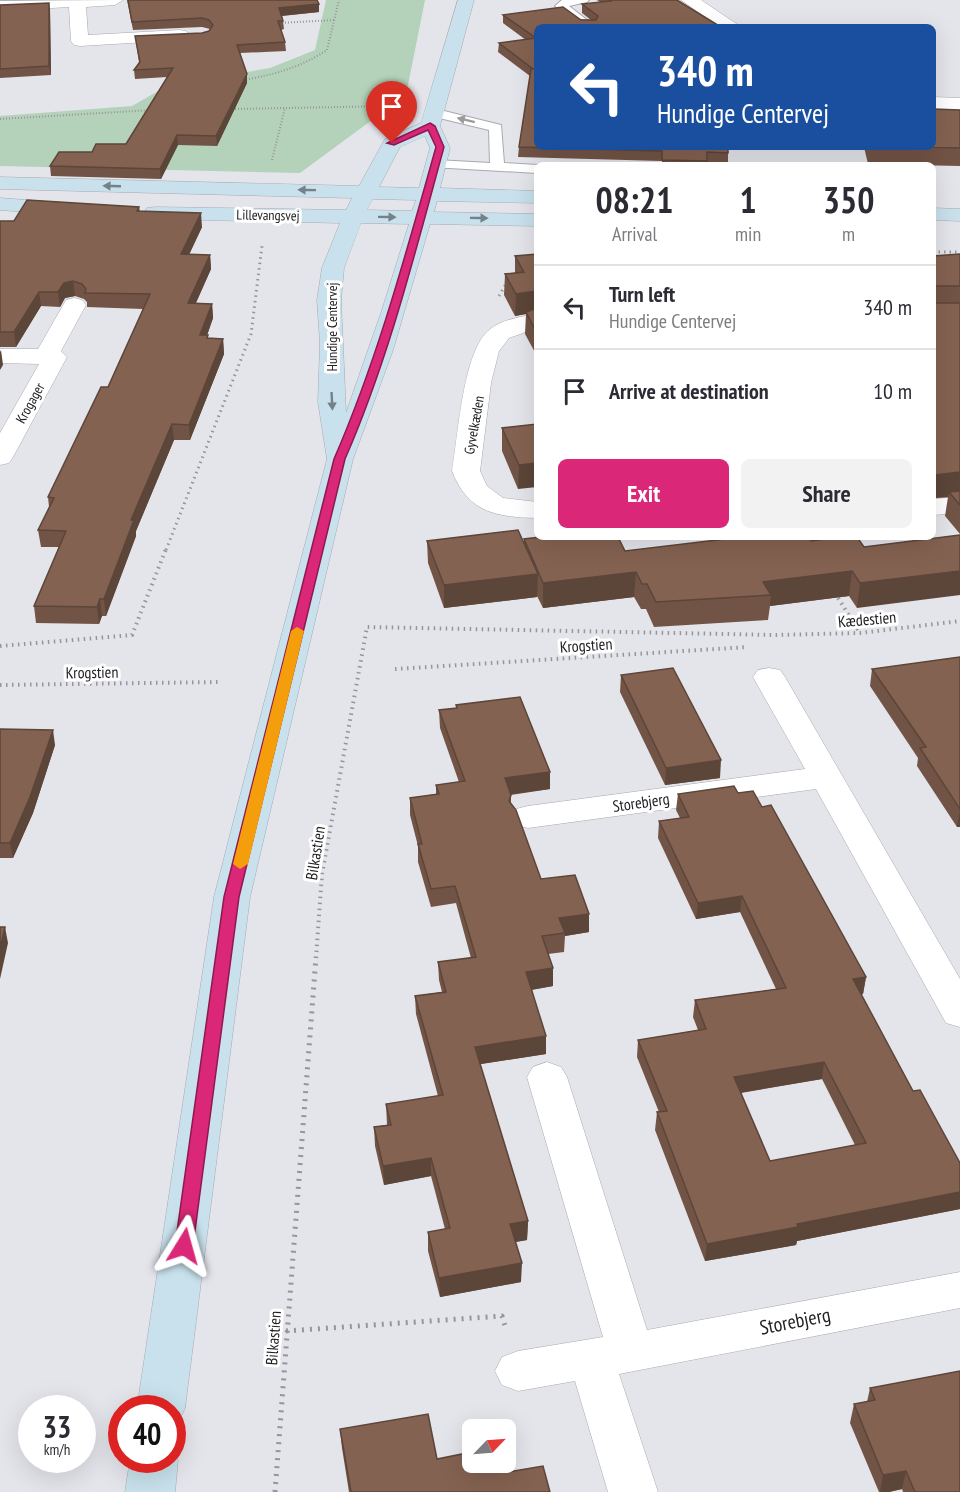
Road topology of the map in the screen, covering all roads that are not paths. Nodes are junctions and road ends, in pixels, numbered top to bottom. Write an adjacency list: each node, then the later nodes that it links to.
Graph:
1 (115, 0): 5 (street)
2 (466, 0): 12 (street)
3 (583, 0): 7 (lane)
4 (689, 0): 8 (street)
5 (77, 2): 6 (street); 9 (street)
6 (0, 6)
7 (586, 24)
8 (727, 24)
9 (195, 34)
10 (936, 103): 11 (street)
11 (960, 104)
12 (433, 119): 13 (street, Hundige Centervej); 14 (lane, one-way to 12); 17 (street, Hundige Centervej)
13 (436, 164): 14 (lane); 20 (street, Hundige Centervej)
14 (497, 166): 15 (lane)
15 (531, 168): 18 (lane)
16 (0, 183): 17 (street, Lillevangsvej, one-way to 16)
17 (366, 191): 20 (street, Lillevangsvej); 25 (street, Hundige Centervej)
18 (528, 196): 20 (street, Lillevangsvej)
19 (0, 204): 21 (street)
20 (424, 205): 25 (street, Lillevangsvej, one-way to 20); 26 (street, Lillevangsvej, one-way to 26); 34 (street, Hundige Centervej)
21 (90, 210)
22 (135, 212): 25 (street, Lillevangsvej)
23 (936, 214): 24 (street)
24 (960, 215)
25 (353, 216): 34 (street, Hundige Centervej, one-way to 34)
26 (534, 220)
27 (936, 228): 28 (street)
28 (960, 228)
29 (74, 305): 32 (street, Krogager)
30 (534, 322): 37 (street, Gyvelkæden)
31 (0, 356): 32 (street, Krogager)
32 (46, 357): 33 (street, Krogager)
33 (0, 458)
34 (340, 459): 46 (street, Hundige Centervej)
35 (960, 505): 36 (street)
36 (936, 507)
37 (534, 510)
38 (769, 677): 39 (street)
39 (826, 777): 40 (street, Storebjerg); 41 (street)
40 (528, 817)
41 (960, 1013)
42 (547, 1077): 44 (street)
43 (960, 1290): 44 (street, Storebjerg)
44 (611, 1356): 45 (street, Storebjerg); 49 (street)
45 (518, 1371)
46 (163, 1395)
47 (152, 1473): 48 (street)
48 (150, 1492)
49 (633, 1492)

